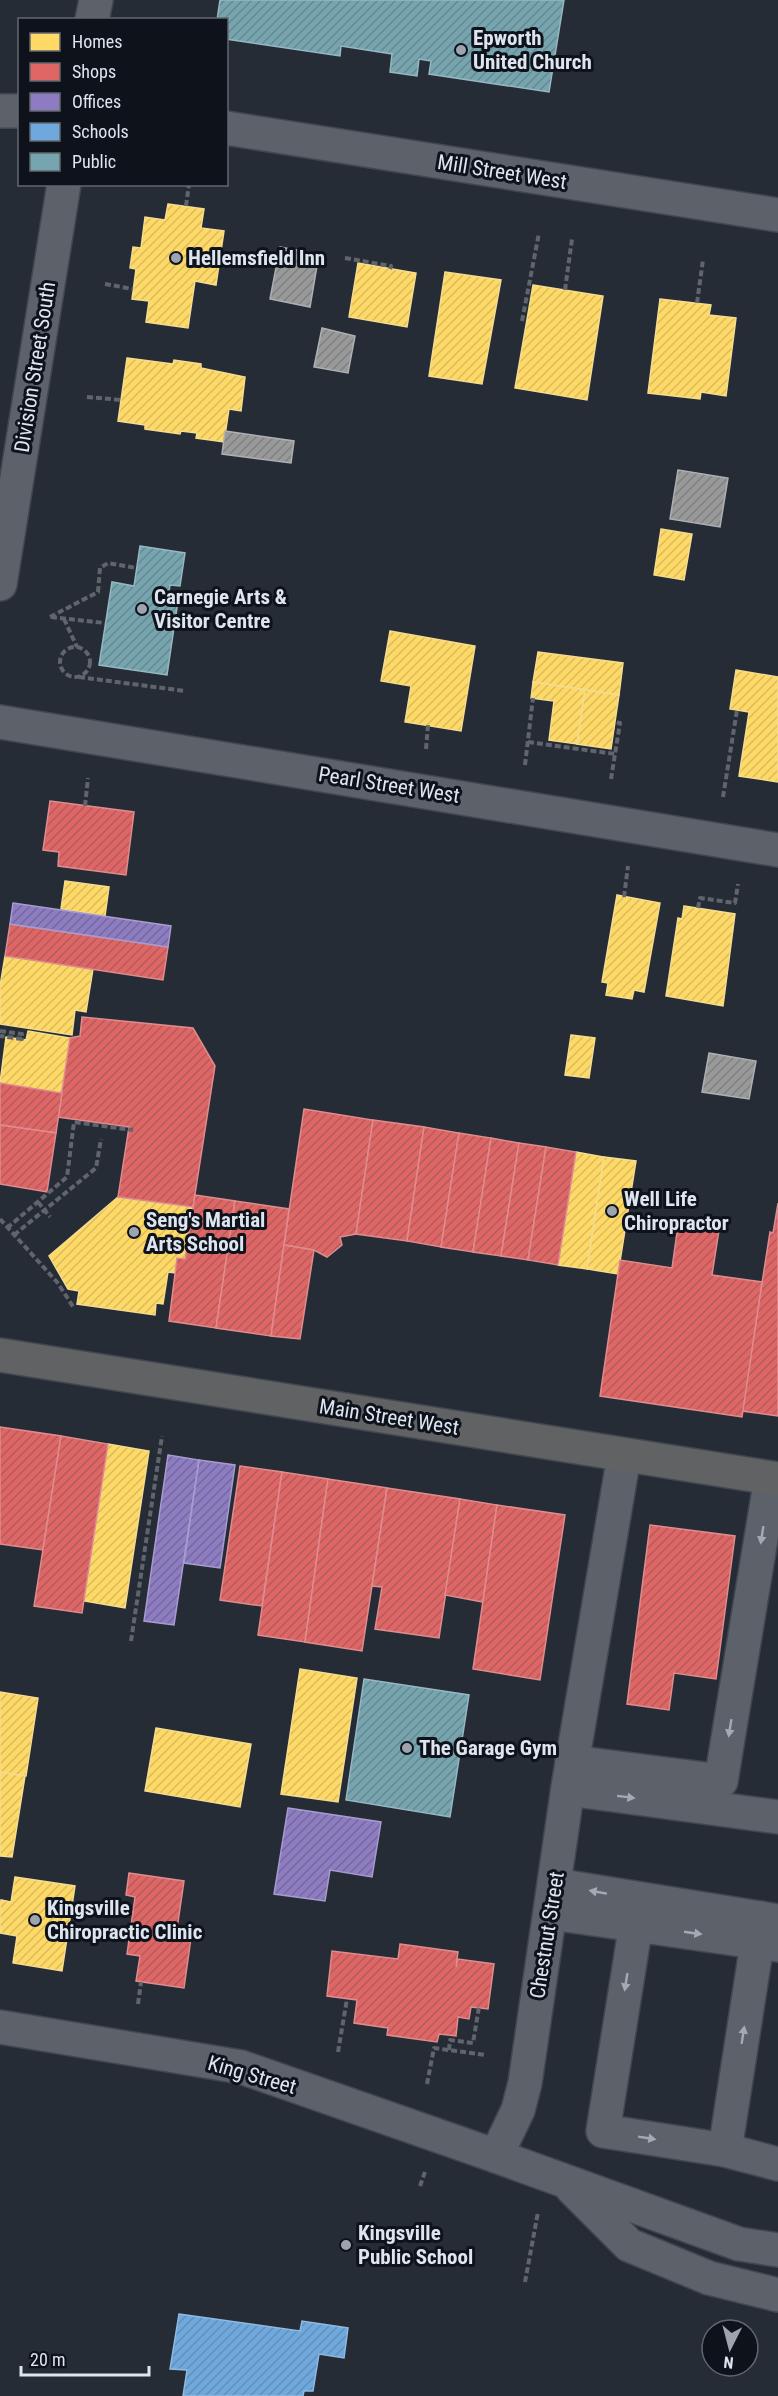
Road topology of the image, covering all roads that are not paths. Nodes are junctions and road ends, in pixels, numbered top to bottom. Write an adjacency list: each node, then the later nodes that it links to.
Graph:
1 (96, 0): 2 (street)
2 (92, 18)
3 (0, 111): 4 (street)
4 (18, 111)
5 (228, 128): 7 (street, Mill Street West)
6 (64, 186): 8 (street, Division Street South)
7 (778, 215)
8 (0, 585)
9 (0, 722): 10 (street, Pearl Street West)
10 (778, 850)
11 (0, 1355): 12 (main road, Main Street West)
12 (624, 1456): 13 (main road, Main Street West); 14 (street, Chestnut Street)
13 (774, 1478): 14 (street, one-way to 14)
14 (570, 1776): 15 (street, one-way to 15); 16 (street, Chestnut Street)
15 (778, 1817)
16 (553, 1899): 17 (street); 21 (street, Chestnut Street)
17 (638, 1912): 18 (street); 20 (street, one-way to 20)
18 (769, 1932): 20 (street, one-way to 18)
19 (0, 2027): 21 (street, King Street)
20 (725, 2150): 22 (street)
21 (496, 2156): 23 (street)
22 (778, 2164)
23 (568, 2183): 24 (street); 25 (street)
24 (778, 2250)
25 (778, 2295)

